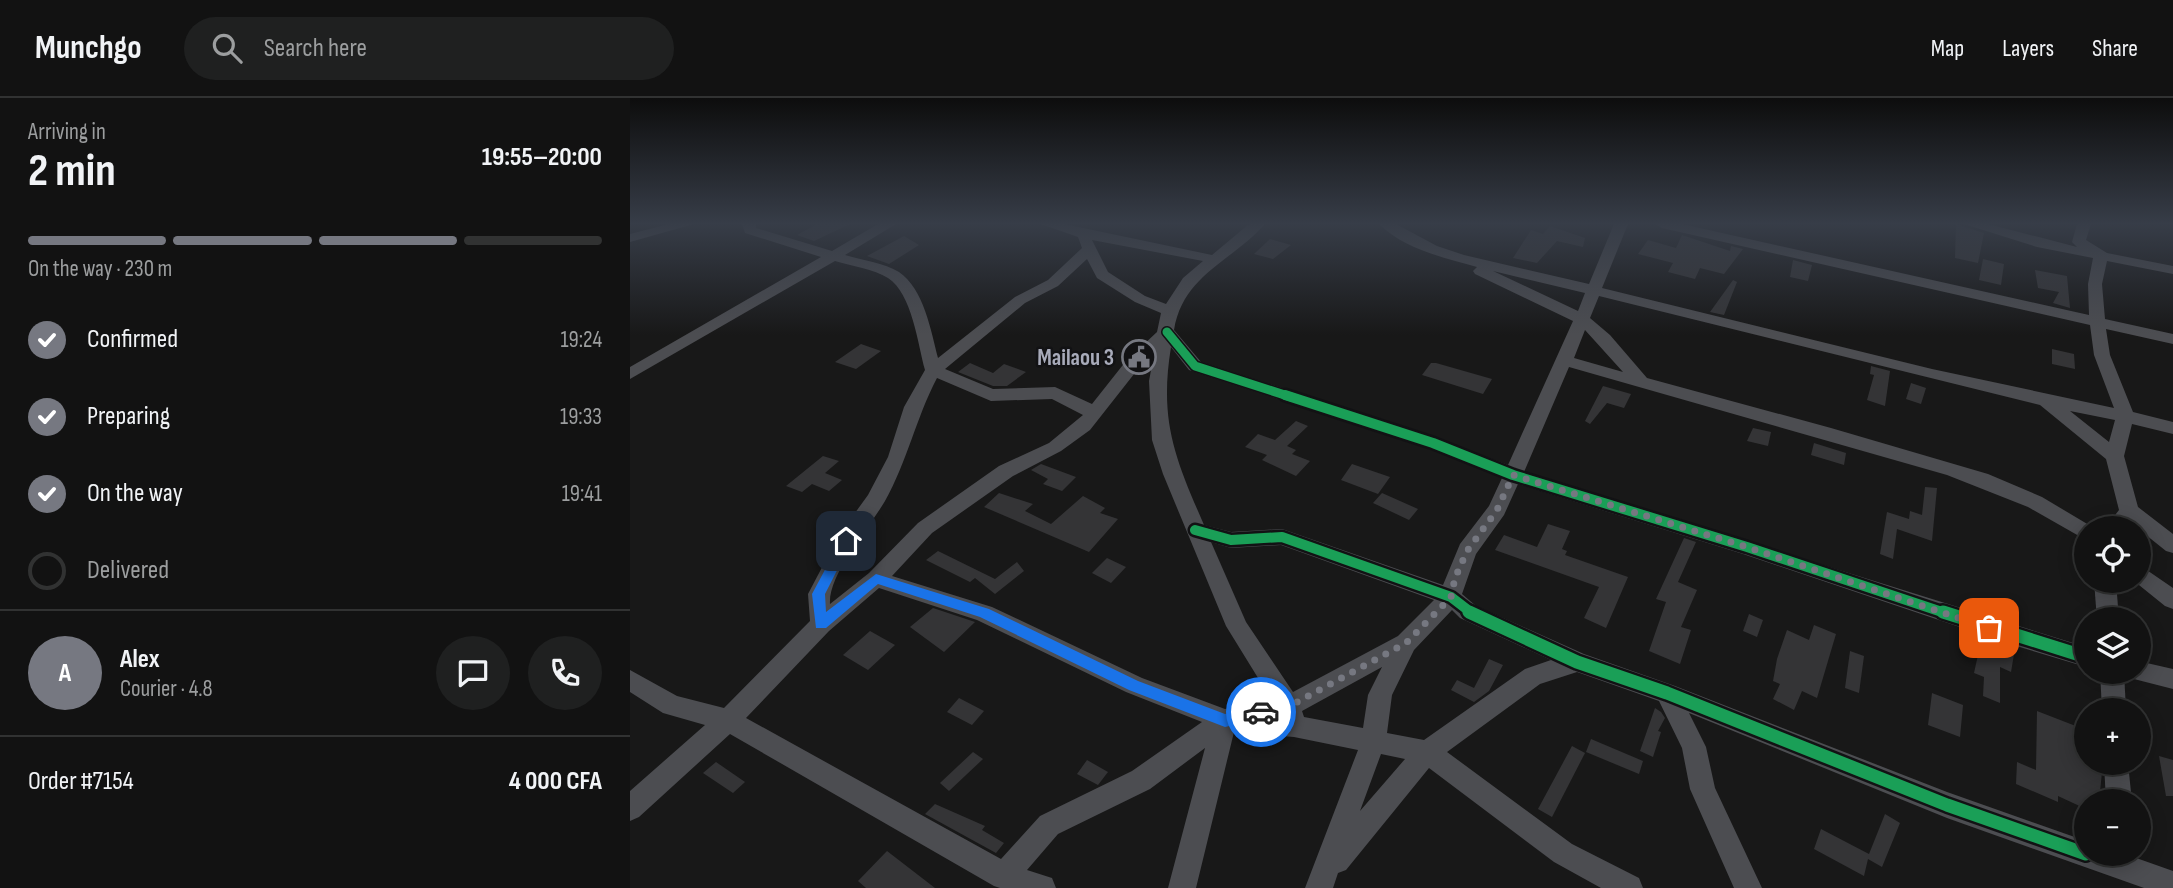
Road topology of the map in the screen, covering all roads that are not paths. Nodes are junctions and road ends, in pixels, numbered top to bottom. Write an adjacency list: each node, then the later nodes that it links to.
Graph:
1 (827, 261): 21 (street)
2 (850, 261): 20 (street)
3 (1071, 261): 20 (street)
4 (1095, 261): 14 (street)
5 (1209, 261): 14 (street)
6 (1461, 261): 15 (street)
7 (1477, 261): 13 (street)
8 (1606, 261): 13 (street)
9 (1827, 261): 16 (street)
10 (2100, 261): 16 (street)
11 (2132, 261): 12 (street)
12 (2173, 270)
13 (1595, 290): 15 (street); 23 (street)
14 (1169, 311): 17 (street)
15 (1582, 319): 19 (street); 22 (street)
16 (2097, 321): 18 (street); 25 (street)
17 (1167, 332): 24 (street); 28 (street); 32 (street)
18 (2173, 339)
19 (1565, 361): 22 (street); 28 (street)
20 (933, 370): 24 (street); 38 (street)
21 (630, 374)
22 (1641, 382): 31 (street)
23 (2043, 400): 25 (street); 27 (street)
24 (1094, 413): 34 (street)
25 (2125, 415): 26 (street); 27 (street)
26 (2173, 428)
27 (2115, 456): 29 (street)
28 (1513, 475): 37 (street); 40 (street)
29 (2129, 511): 30 (street); 33 (street)
30 (2125, 516)
31 (2074, 523)
32 (1195, 530): 37 (street); 46 (street)
33 (2173, 545)
34 (876, 579): 38 (street); 48 (street)
35 (2151, 580): 36 (street)
36 (2167, 589)
37 (1451, 597): 39 (street); 41 (street)
38 (821, 624): 47 (street)
39 (1406, 643): 46 (street); 49 (street)
40 (2074, 654)
41 (1577, 662): 45 (street); 50 (street)
42 (2151, 674): 43 (street)
43 (2173, 679)
44 (630, 680): 47 (street)
45 (1667, 693): 52 (street); 60 (street)
46 (1292, 716): 48 (street); 49 (street)
47 (728, 720): 51 (street); 54 (street)
48 (1225, 720): 54 (street); 58 (street)
49 (1373, 742): 50 (street); 55 (street)
50 (1427, 752): 55 (street); 59 (street)
51 (630, 808)
52 (2074, 849)
53 (2124, 870): 56 (street)
54 (1004, 876): 57 (street)
55 (1323, 879)
56 (2173, 885)
57 (1042, 888)
58 (1182, 888)
59 (1629, 888)
60 (1748, 888)

